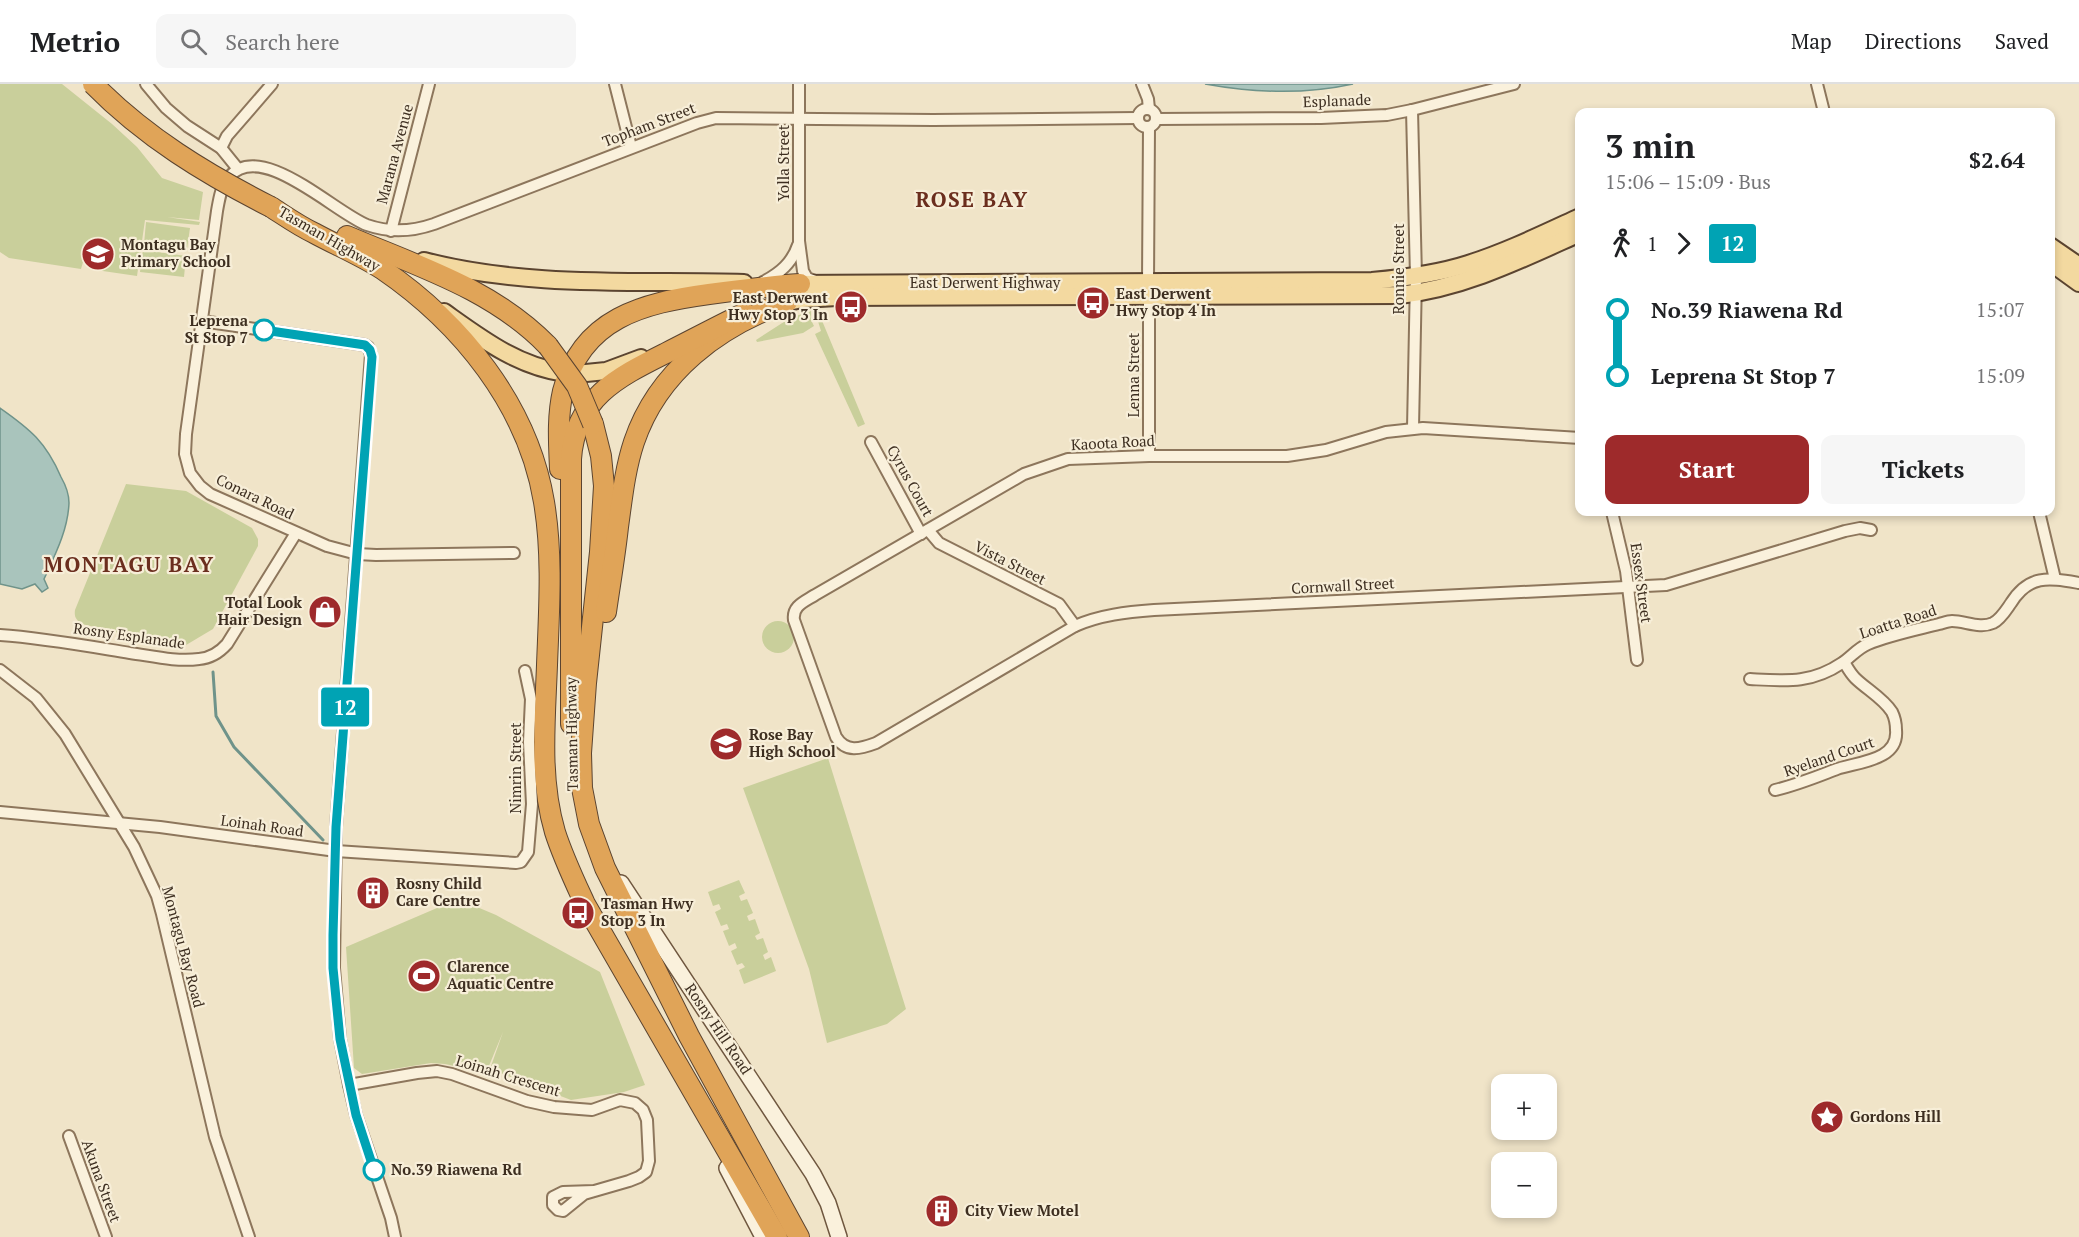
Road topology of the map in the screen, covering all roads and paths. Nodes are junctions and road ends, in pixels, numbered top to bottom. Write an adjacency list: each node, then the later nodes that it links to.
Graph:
1 (93, 84): 19 (highway, Tasman Highway, bridge)
2 (146, 84): 17 (street)
3 (272, 84): 17 (street)
4 (429, 84): 21 (street, Marana Avenue)
5 (615, 84): 16 (street)
6 (799, 84): 13 (street, Yolla Street)
7 (1142, 84): 11 (street)
8 (1514, 84): 12 (street, Esplanade)
9 (1817, 84): 10 (street)
10 (1823, 108)
11 (1149, 109): 14 (street); 15 (street)
12 (1412, 110): 15 (street, Esplanade); 33 (street, Ronnie Street)
13 (799, 118): 14 (street, Topham Street); 16 (street, Topham Street); 23 (street, Yolla Street)
14 (1138, 118): 15 (street)
15 (1153, 123): 34 (street, Lenna Street)
16 (632, 147): 21 (street, Topham Street)
17 (221, 148): 18 (street)
18 (238, 169): 21 (street, Topham Street); 37 (street, Conara Road)
19 (271, 207): 25 (highway, Tasman Highway); 28 (highway, Tasman Highway); 59 (highway, Tasman Highway)
20 (1575, 219): 33 (main road, East Derwent Highway)
21 (391, 231)
22 (1575, 235): 33 (main road, East Derwent Highway)
23 (799, 241): 29 (street, Yolla Street); 32 (street, Yolla Street)
24 (2055, 249): 27 (main road)
25 (382, 250): 29 (main road, East Derwent Highway); 63 (highway, Tasman Highway, bridge)
26 (2055, 266): 30 (main road)
27 (2079, 266)
28 (385, 271): 36 (main road, East Derwent Highway); 59 (highway, Tasman Highway)
29 (760, 283): 31 (main road, East Derwent Highway)
30 (2079, 283)
31 (800, 284): 32 (main road, East Derwent Highway); 59 (highway)
32 (825, 284): 34 (main road, East Derwent Highway)
33 (1415, 285): 34 (main road, East Derwent Highway); 38 (street, Ronnie Street)
34 (1148, 289): 35 (main road, East Derwent Highway); 41 (street, Lenna Street)
35 (787, 302): 36 (main road, East Derwent Highway); 63 (highway)
36 (745, 313): 67 (highway, Tasman Highway)
37 (202, 321): 46 (street, Conara Road); 48 (street)
38 (1413, 428): 39 (street, Kaoota Road); 41 (street, Kaoota Road)
39 (1575, 438)
40 (871, 442): 45 (street, Cyrus Court)
41 (1149, 456): 45 (street, Kaoota Road)
42 (1613, 516): 51 (street, Essex Street)
43 (2040, 516): 49 (street)
44 (1871, 530): 51 (street, Cornwall Street)
45 (925, 532): 52 (street, Vista Street); 60 (street, Kaoota Road)
46 (296, 533): 48 (street, Conara Road); 53 (street, Rosny Esplanade)
47 (514, 553): 48 (street, Conara Road)
48 (357, 554): 65 (street)
49 (2055, 579): 50 (street, Loatta Road); 55 (street, Loatta Road)
50 (2079, 583)
51 (1628, 587): 52 (street, Cornwall Street); 54 (street, Essex Street)
52 (1074, 626): 60 (street, Cornwall Street)
53 (0, 635)
54 (1637, 660)
55 (1844, 662): 58 (street, Loatta Road); 61 (street, Ryeland Court)
56 (0, 670): 64 (street, Montagu Bay Road)
57 (525, 671): 66 (street, Nimrin Street)
58 (1750, 679)
59 (546, 684): 69 (highway, Tasman Highway)
60 (843, 746)
61 (1775, 790)
62 (0, 812): 64 (street, Loinah Road)
63 (587, 815): 67 (highway, Tasman Highway); 78 (main road, Rosny Hill Road)
64 (120, 824): 65 (street, Loinah Road); 73 (street, Montagu Bay Road)
65 (336, 851): 66 (street, Loinah Road); 68 (street)
66 (521, 862)
67 (689, 1035): 77 (highway, Tasman Highway)
68 (349, 1085): 71 (street, Loinah Crescent); 74 (street)
69 (695, 1096): 75 (main road, Tasman Highway); 76 (highway, Tasman Highway)
70 (69, 1136): 72 (street, Akuna Street)
71 (594, 1191)
72 (106, 1237)
73 (249, 1237)
74 (395, 1237)
75 (763, 1237)
76 (777, 1237)
77 (799, 1237)
78 (839, 1237)

